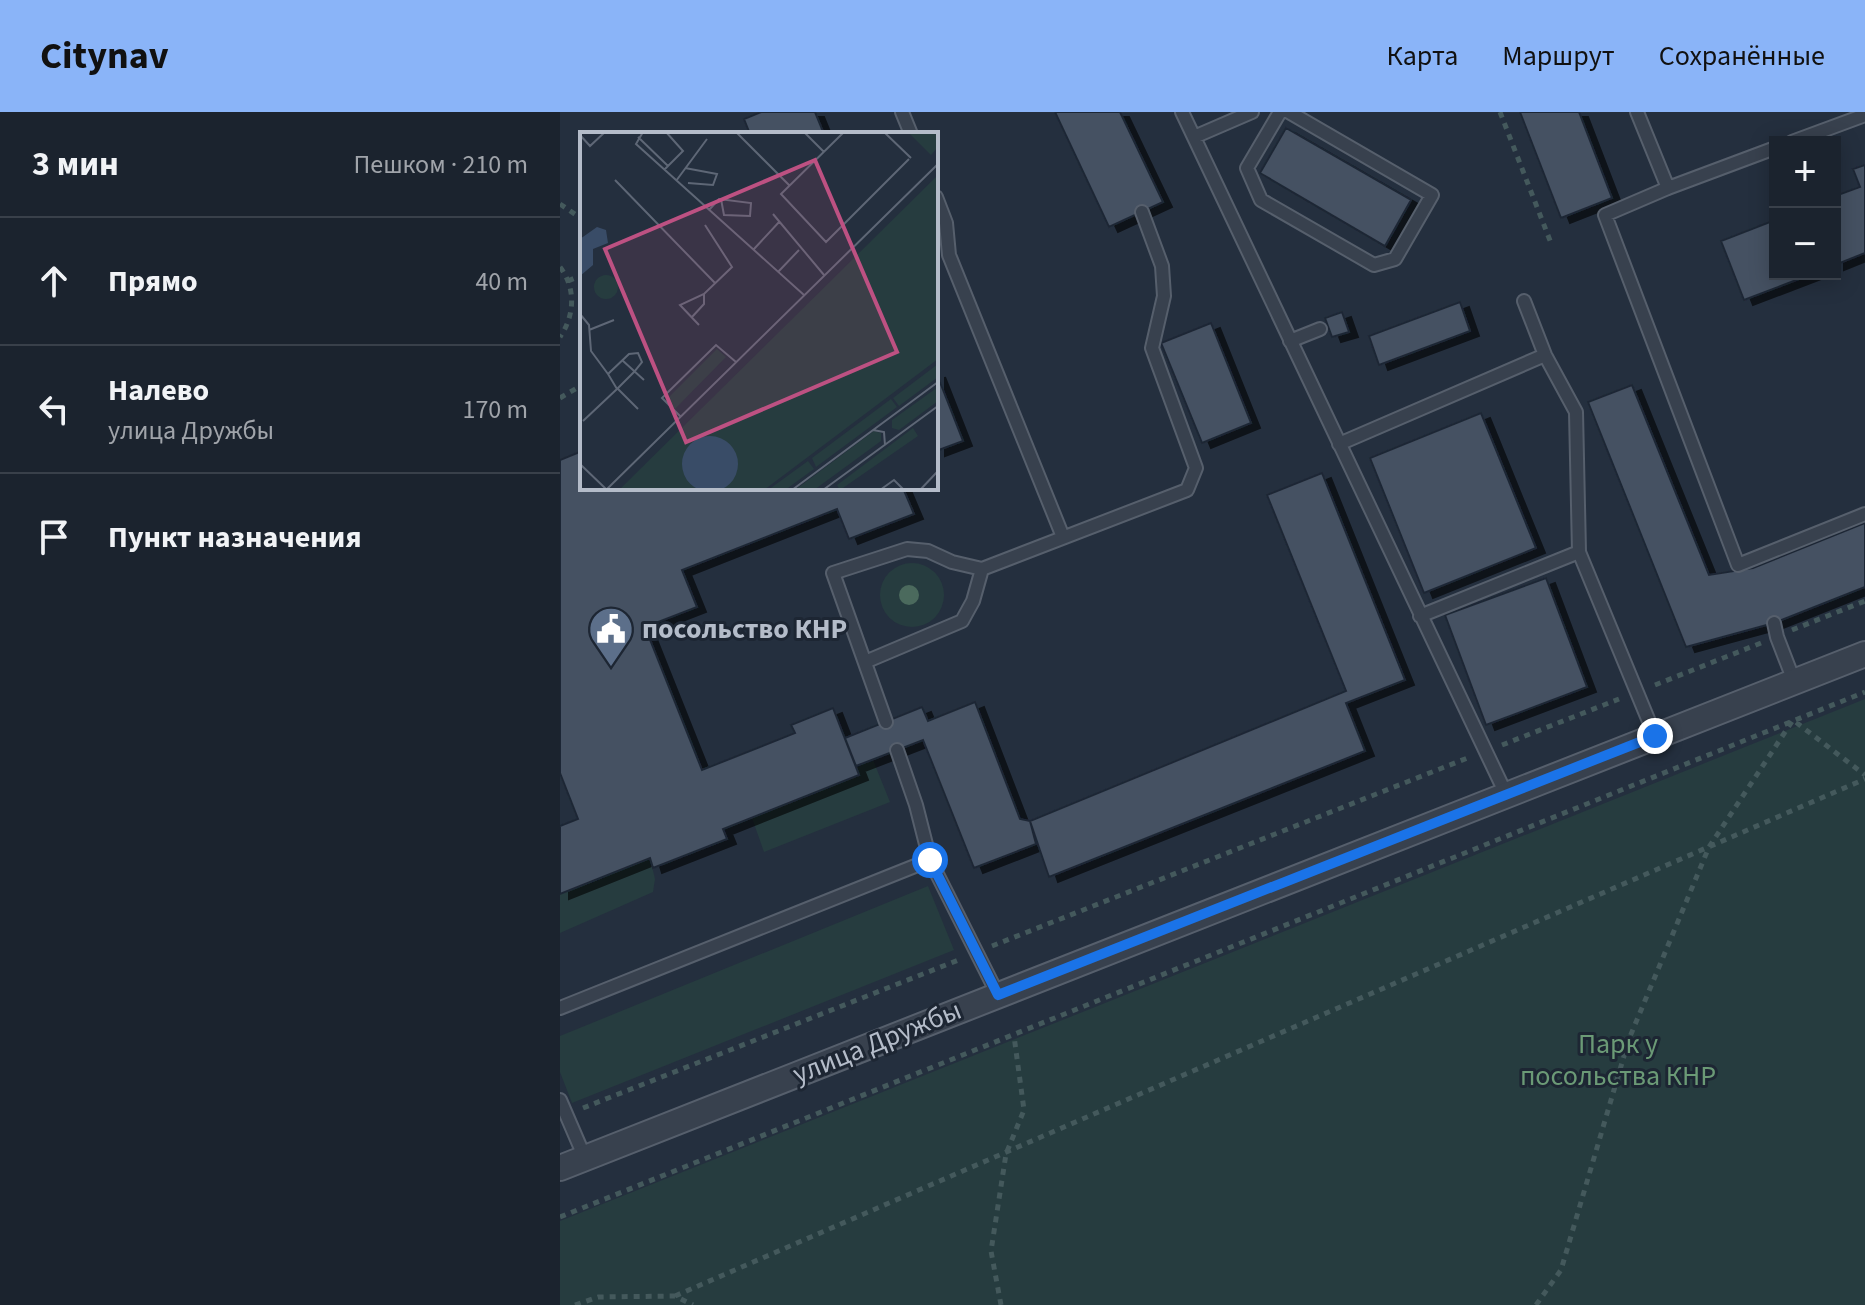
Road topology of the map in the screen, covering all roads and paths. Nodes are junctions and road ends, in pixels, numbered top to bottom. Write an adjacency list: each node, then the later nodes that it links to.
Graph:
1 (902, 112): 9 (lane)
2 (1182, 112): 11 (lane)
3 (1252, 112): 11 (lane)
4 (1280, 112): 5 (lane)
5 (1289, 112)
6 (1500, 112): 18 (path)
7 (1637, 112): 13 (lane)
8 (1865, 115): 10 (lane)
9 (910, 132)
10 (1808, 136)
11 (1194, 137): 25 (lane)
12 (1769, 150): 13 (lane)
13 (1668, 188): 30 (lane)
14 (938, 202): 31 (lane)
15 (560, 204): 17 (path)
16 (1142, 212): 31 (lane)
17 (580, 218)
18 (1551, 243)
19 (560, 267): 21 (path)
20 (580, 276): 21 (path)
21 (568, 281): 24 (path)
22 (1524, 301): 26 (lane)
23 (1320, 329): 25 (lane)
24 (560, 337)
25 (1290, 341): 29 (lane)
26 (1545, 355): 29 (lane); 32 (lane)
27 (580, 386): 28 (path)
28 (560, 398)
29 (1339, 444): 35 (lane)
30 (1865, 514)
31 (1063, 537): 33 (lane)
32 (1579, 552): 35 (lane); 41 (lane)
33 (982, 569): 39 (lane); 39 (lane)
34 (1865, 601): 37 (path)
35 (1420, 616): 47 (lane)
36 (1774, 623): 37 (lane)
37 (1777, 637): 40 (lane); 41 (path)
38 (1865, 654): 40 (street, улица Дружбы)
39 (865, 662): 44 (lane)
40 (1794, 681): 45 (street, улица Дружбы)
41 (1637, 692): 45 (lane); 47 (path)
42 (1865, 692): 43 (path)
43 (1793, 720): 48 (path); 50 (path); 55 (path)
44 (886, 722)
45 (1655, 736): 49 (street, улица Дружбы)
46 (897, 750): 51 (lane)
47 (1485, 751): 49 (lane); 52 (path)
48 (1865, 777): 50 (path)
49 (1506, 794): 53 (street, улица Дружбы)
50 (1709, 847): 58 (path); 66 (path)
51 (930, 860): 52 (lane); 54 (lane)
52 (977, 952): 53 (lane); 57 (path)
53 (998, 995): 59 (street, улица Дружбы)
54 (560, 1008)
55 (1014, 1036): 58 (path); 61 (path)
56 (560, 1100): 57 (lane)
57 (566, 1115): 59 (lane)
58 (1006, 1154): 62 (path); 65 (path)
59 (585, 1158): 60 (street, улица Дружбы)
60 (560, 1168)
61 (560, 1217)
62 (675, 1296): 63 (path); 64 (path)
63 (575, 1305)
64 (693, 1305)
65 (1001, 1305)
66 (1536, 1305)

